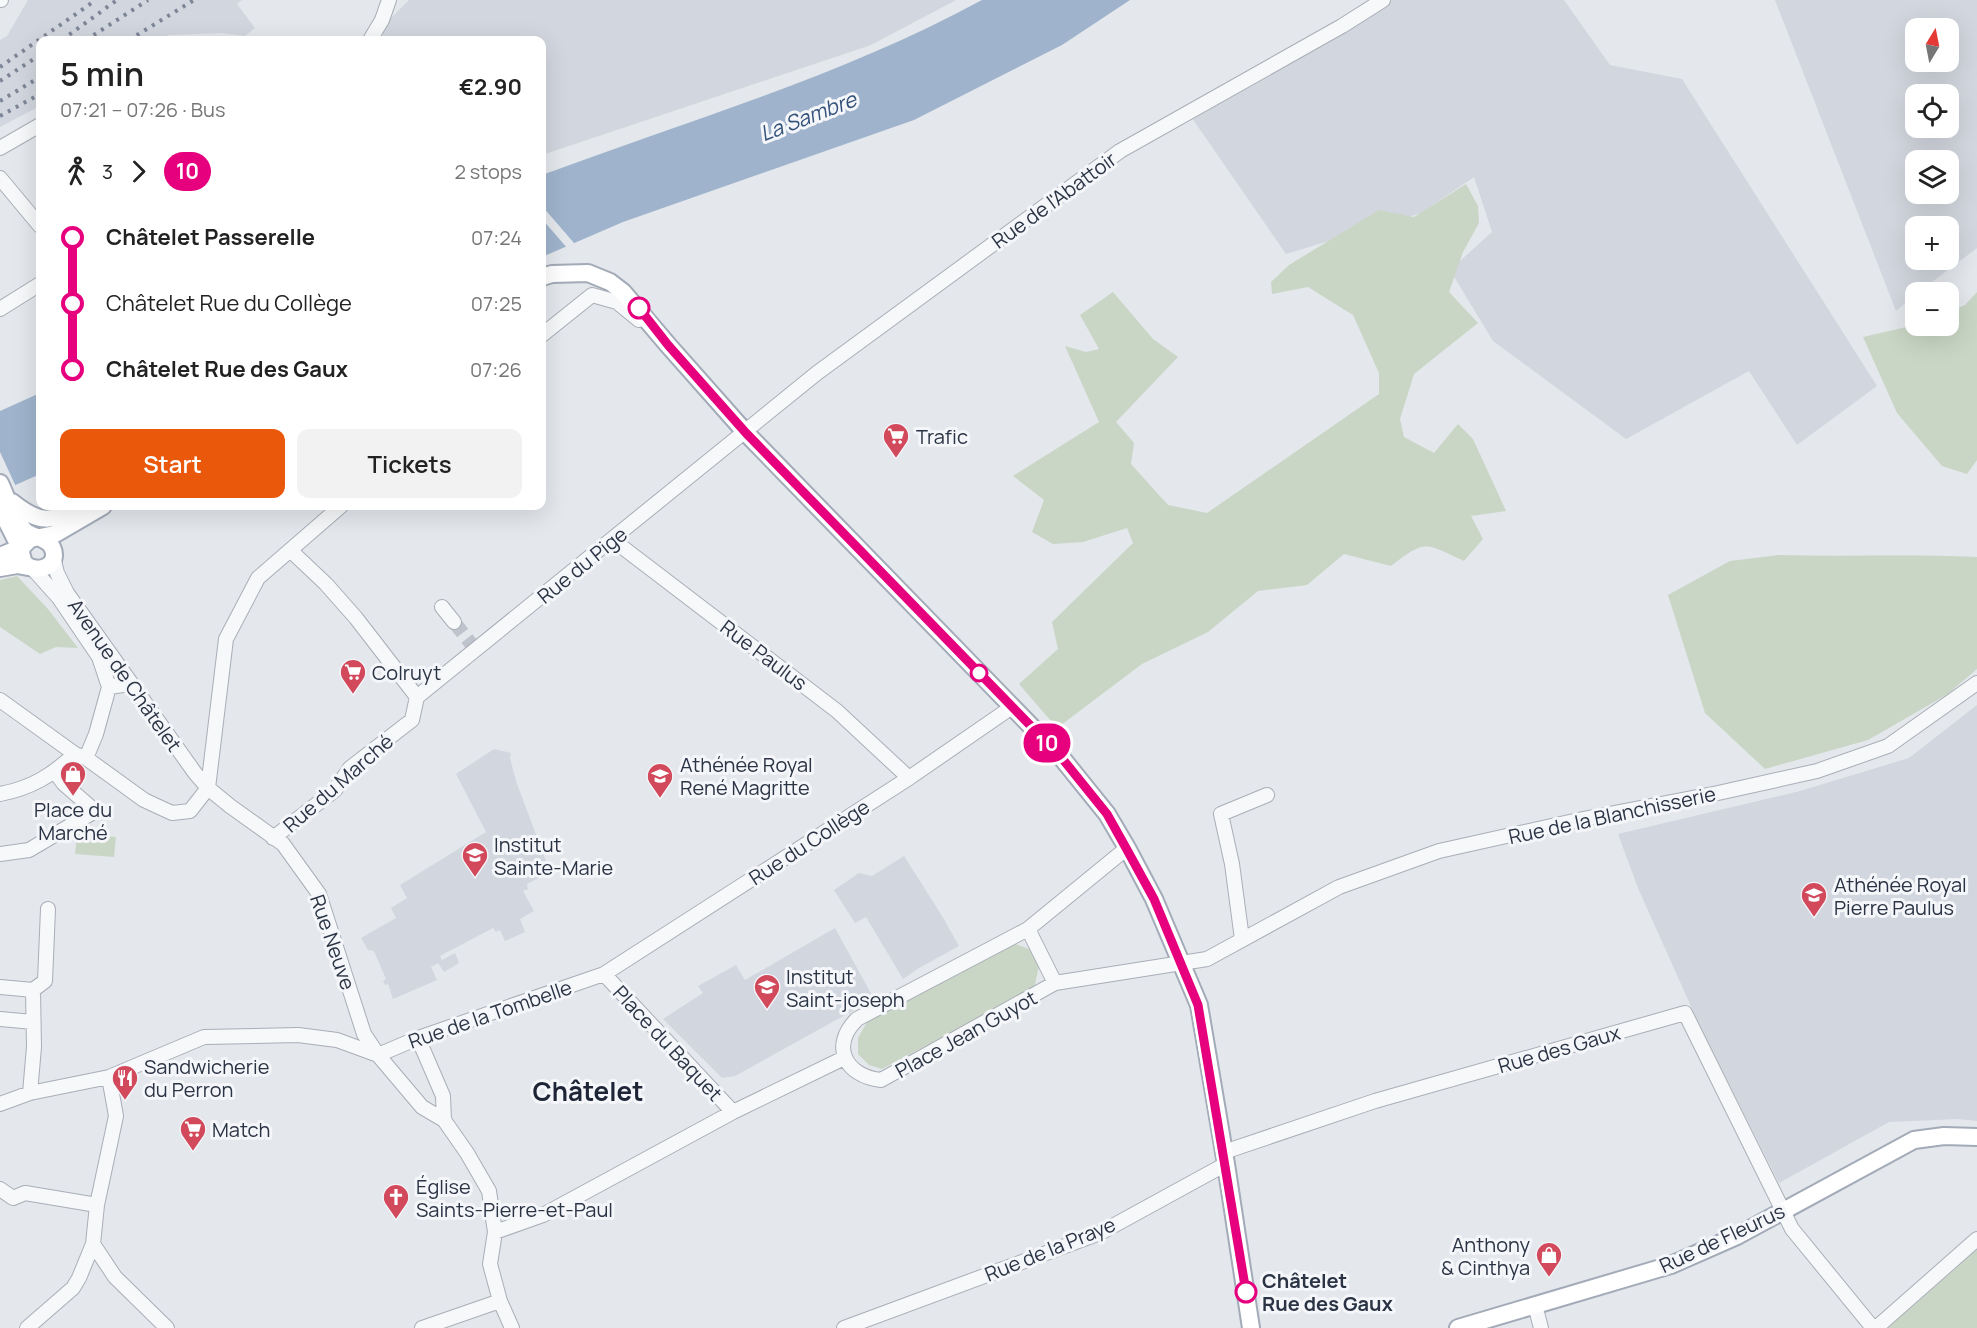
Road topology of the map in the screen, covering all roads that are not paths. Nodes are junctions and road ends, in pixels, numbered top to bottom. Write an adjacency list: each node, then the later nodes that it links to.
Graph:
1 (389, 0): 3 (street)
2 (1383, 0): 13 (street, Rue de l'Abattoir)
3 (372, 36)
4 (36, 127): 5 (street)
5 (0, 148)
6 (0, 178): 7 (street)
7 (36, 221)
8 (546, 276): 12 (main road)
9 (36, 286): 10 (street)
10 (0, 309)
11 (546, 332): 12 (street)
12 (668, 345): 13 (main road)
13 (746, 433): 19 (street, Rue du Pige); 33 (main road)
14 (2, 496): 15 (main road); 18 (main road, Avenue de Châtelet); 20 (main road, Avenue de Châtelet)
15 (72, 510)
16 (96, 510): 18 (main road)
17 (336, 510): 21 (street)
18 (40, 538): 20 (main road); 23 (main road, Avenue de Châtelet)
19 (613, 540): 31 (street, Rue du Pige); 36 (street, Rue Paulus)
20 (22, 547): 22 (main road); 25 (main road, Avenue de Châtelet)
21 (290, 550): 31 (street); 37 (street)
22 (0, 556)
23 (53, 556): 25 (main road); 29 (street, Avenue de Châtelet)
24 (0, 568): 25 (main road)
25 (31, 568): 30 (street, Avenue de Châtelet)
26 (442, 607): 27 (street)
27 (454, 622)
28 (1977, 683): 45 (street, Rue de la Blanchisserie)
29 (130, 684): 30 (street); 37 (street, Avenue de Châtelet)
30 (109, 687): 34 (street)
31 (417, 697): 40 (street, Rue du Marché)
32 (0, 700): 34 (street)
33 (1012, 707): 36 (street, Rue du Collège); 41 (main road)
34 (80, 756): 35 (street); 37 (street)
35 (55, 772): 38 (street); 42 (street)
36 (909, 778): 47 (street, Rue du Collège)
37 (208, 788): 40 (street)
38 (0, 794)
39 (1267, 795): 45 (street)
40 (273, 838): 54 (street, Rue Neuve)
41 (1126, 848): 44 (street); 46 (main road)
42 (0, 854)
43 (48, 909): 50 (street)
44 (1028, 929): 48 (street, Place Jean Guyot); 55 (street)
45 (1242, 939): 46 (street, Rue de la Blanchisserie)
46 (1180, 963): 48 (street, Rue de la Blanchisserie); 62 (main road)
47 (604, 974): 53 (street, Rue de la Tombelle); 59 (street, Place du Baquet)
48 (1055, 984): 55 (street, Place Jean Guyot)
49 (0, 987): 50 (street)
50 (33, 990): 52 (street)
51 (0, 1019): 52 (street)
52 (33, 1022): 57 (street)
53 (418, 1038): 54 (street, Rue de la Tombelle); 60 (street)
54 (378, 1055): 56 (street); 60 (street, Rue Neuve)
55 (844, 1058): 59 (street)
56 (109, 1077): 57 (street); 64 (street)
57 (30, 1093): 58 (street)
58 (0, 1104)
59 (733, 1112): 66 (street)
60 (444, 1120): 66 (street)
61 (1977, 1137): 65 (main road, Rue de Fleurus)
62 (1225, 1158): 65 (street, Rue des Gaux); 71 (street, Rue de la Praye); 77 (main road)
63 (0, 1189): 64 (street)
64 (97, 1205): 68 (street)
65 (1783, 1210): 70 (main road, Rue de Fleurus); 80 (street)
66 (495, 1232): 69 (street)
67 (1977, 1239): 80 (street)
68 (93, 1244): 72 (street); 73 (street)
69 (500, 1301): 74 (street); 75 (street)
70 (1535, 1305): 78 (main road, Rue de Fleurus); 79 (street)
71 (879, 1323): 76 (street, Rue de la Praye)
72 (27, 1328)
73 (167, 1328)
74 (422, 1328)
75 (512, 1328)
76 (844, 1328)
77 (1251, 1328)
78 (1458, 1328)
79 (1541, 1328)
80 (1874, 1328)

